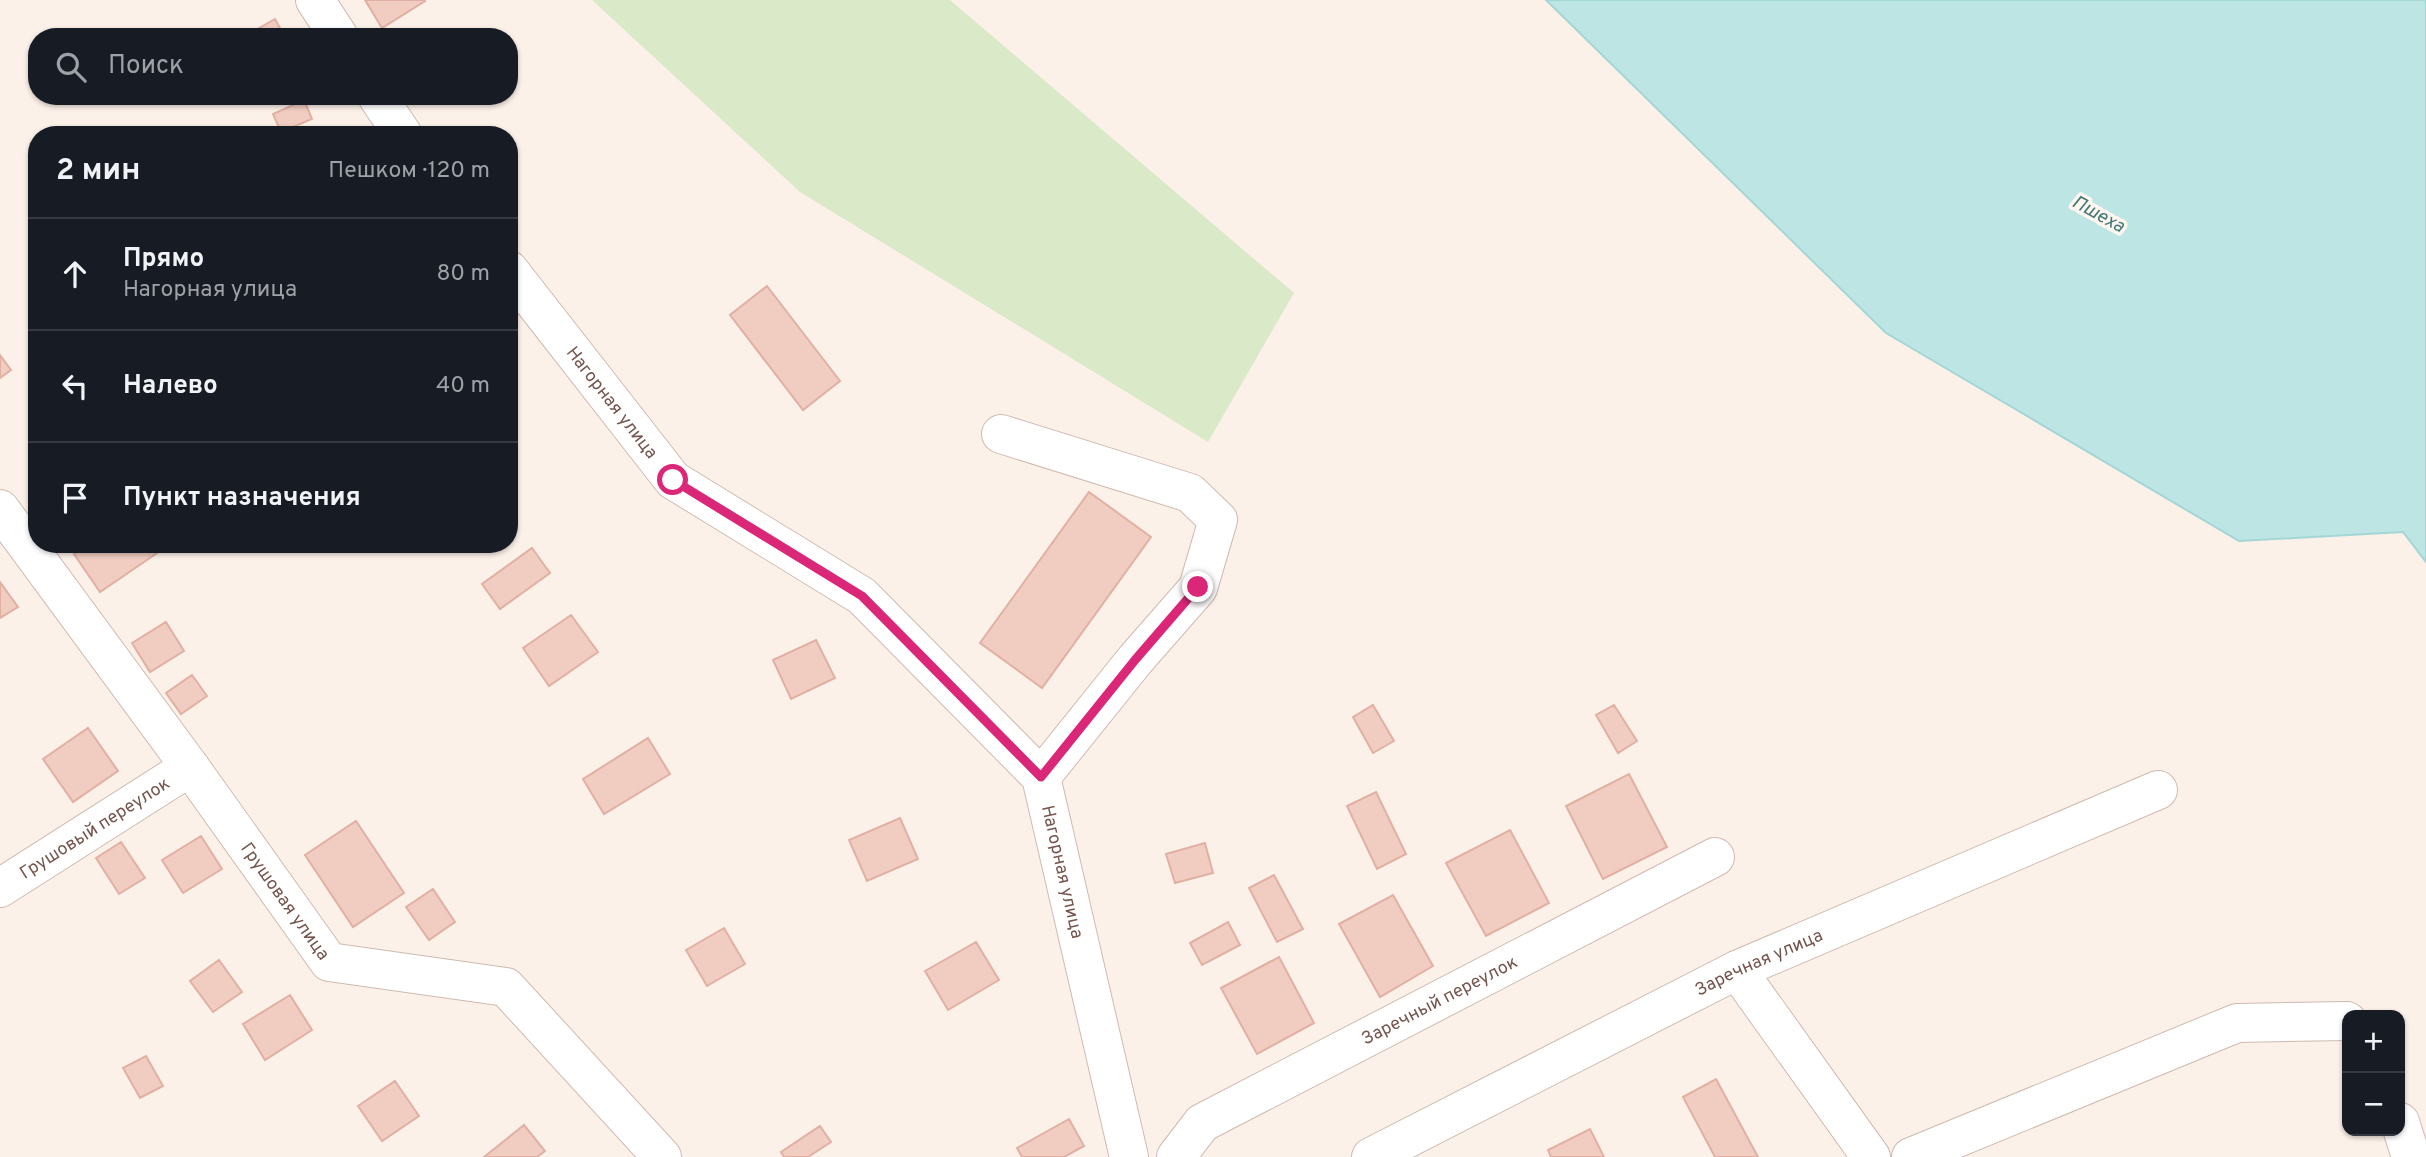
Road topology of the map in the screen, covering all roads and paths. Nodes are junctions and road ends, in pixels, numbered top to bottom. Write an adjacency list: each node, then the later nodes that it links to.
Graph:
1 (315, 0): 2 (street)
2 (333, 28)
3 (383, 105): 4 (street)
4 (397, 126)
5 (518, 282): 11 (street, Нагорная улица)
6 (1001, 434): 11 (street)
7 (0, 509): 8 (street, Грушовая улица)
8 (28, 547)
9 (32, 553): 10 (street, Грушовая улица)
10 (190, 767): 14 (street, Грушовый переулок); 18 (street, Грушовая улица)
11 (1041, 777): 19 (street, Нагорная улица)
12 (2158, 790): 15 (street, Заречная улица)
13 (1715, 857): 20 (street, Заречный переулок)
14 (0, 888)
15 (1737, 970): 21 (street, Заречная улица); 22 (street)
16 (2342, 1021): 23 (street)
17 (2404, 1136): 24 (street)
18 (662, 1157)
19 (1129, 1157)
20 (1176, 1157)
21 (1371, 1157)
22 (1871, 1157)
23 (1911, 1157)
24 (2411, 1157)

